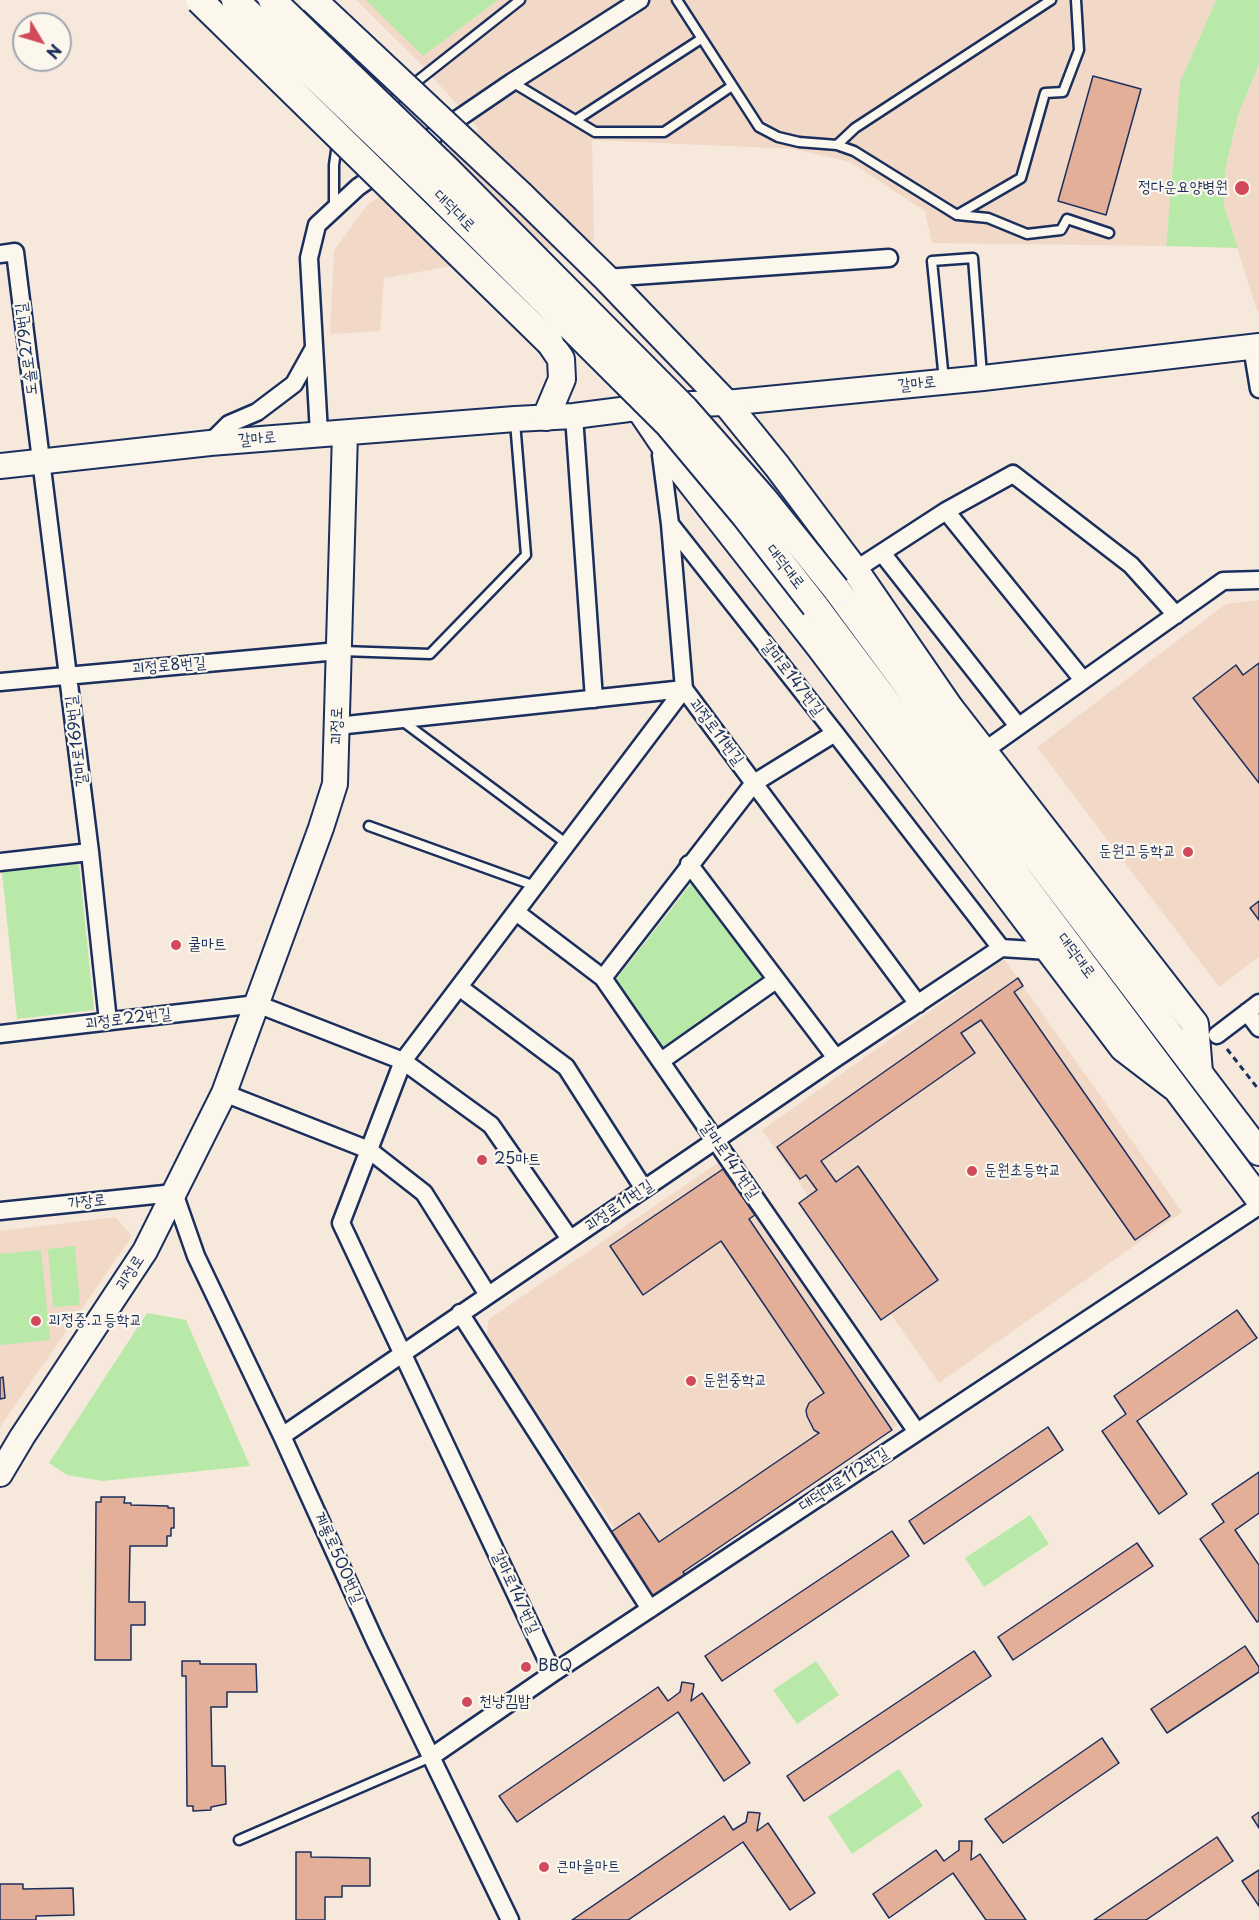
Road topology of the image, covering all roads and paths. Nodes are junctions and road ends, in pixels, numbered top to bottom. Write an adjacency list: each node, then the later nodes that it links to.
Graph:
1 (199, 0): 31 (main road, bridge)
2 (235, 0): 82 (main road, 대덕대로, bridge)
3 (272, 0): 62 (main road, 대덕대로, bridge)
4 (313, 0): 22 (main road, bridge)
5 (520, 0): 14 (lane)
6 (640, 0): 11 (street)
7 (677, 0): 10 (lane)
8 (1051, 0): 16 (lane)
9 (1076, 0): 18 (lane)
10 (701, 39): 12 (lane); 13 (lane)
11 (512, 82): 13 (lane); 17 (street)
12 (732, 86): 13 (lane); 16 (lane)
13 (576, 120)
14 (355, 130)
15 (346, 137): 17 (lane)
16 (837, 145): 18 (lane)
17 (334, 207): 23 (street)
18 (957, 215): 19 (lane)
19 (1109, 233)
20 (0, 254): 37 (street, 도솔로279번길)
21 (889, 258): 22 (street)
22 (606, 278): 28 (main road)
23 (314, 347): 33 (street); 35 (street)
24 (1256, 347): 25 (main road, 갈마로); 27 (street)
25 (983, 378): 26 (main road, 갈마로); 26 (lane)
26 (944, 381): 28 (main road, 갈마로)
27 (1259, 389)
28 (726, 403): 29 (main road, 갈마로); 42 (main road)
29 (639, 408): 30 (main road, 갈마로); 67 (main road)
30 (574, 416): 31 (main road, 갈마로); 50 (street)
31 (546, 417): 32 (main road, 갈마로)
32 (514, 419): 34 (main road, 갈마로); 45 (lane)
33 (320, 434): 34 (main road, 갈마로); 35 (main road, 갈마로)
34 (345, 434): 45 (main road, 괴정로)
35 (210, 443): 37 (main road, 갈마로)
36 (661, 454): 40 (street)
37 (40, 462): 38 (main road, 갈마로); 46 (street, 갈마로169번길)
38 (0, 466)
39 (946, 511): 41 (street); 44 (street); 47 (street)
40 (670, 524): 49 (street); 54 (street, 갈마로147번길)
41 (882, 553): 42 (street); 53 (street)
42 (855, 570): 55 (main road)
43 (1259, 580): 44 (street)
44 (1176, 615): 47 (street)
45 (338, 651): 46 (street, 괴정로8번길); 52 (main road, 괴정로)
46 (69, 676): 48 (street, 괴정로8번길); 59 (street, 갈마로169번길)
47 (1083, 680): 53 (street)
48 (0, 682)
49 (684, 689): 50 (street, 괴정로11번길); 56 (street, 괴정로11번길); 58 (street, 갈마로147번길)
50 (594, 699): 51 (street, 괴정로11번길)
51 (400, 720): 52 (street, 괴정로11번길); 58 (lane)
52 (337, 726): 71 (main road, 괴정로)
53 (1018, 726): 55 (street)
54 (835, 733): 56 (street); 66 (street, 갈마로147번길)
55 (984, 751): 65 (main road)
56 (754, 783): 61 (street); 72 (street, 괴정로11번길)
57 (369, 826): 63 (lane)
58 (567, 844): 63 (street, 갈마로147번길)
59 (90, 852): 60 (street); 74 (street, 갈마로169번길)
60 (0, 862)
61 (689, 864): 68 (street); 69 (street)
62 (1058, 885): 65 (main road); 81 (main road, 대덕대로)
63 (535, 886): 64 (street, 갈마로147번길)
64 (516, 912): 68 (street, 갈마로147번길); 70 (street, 갈마로147번길)
65 (1120, 925): 81 (main road)
66 (1000, 948): 67 (street); 72 (street, 괴정로11번길)
67 (1049, 951): 82 (main road)
68 (603, 978): 80 (street, 갈마로147번길)
69 (776, 980): 78 (street); 80 (street)
70 (459, 987): 79 (street, 갈마로147번길); 88 (street)
71 (257, 1004): 74 (street, 괴정로22번길); 79 (street); 84 (main road, 괴정로)
72 (918, 1004): 78 (street, 괴정로11번길)
73 (1253, 1008): 75 (street); 77 (street)
74 (108, 1021): 76 (street, 괴정로22번길)
75 (1259, 1028)
76 (0, 1034)
77 (1217, 1035): 83 (path)
78 (836, 1058): 85 (street, 괴정로11번길)
79 (403, 1061): 86 (street, 갈마로147번길); 93 (street)
80 (661, 1061): 85 (street, 갈마로147번길)
81 (1199, 1072): 87 (main road, 대덕대로)
82 (1174, 1086): 90 (main road, 대덕대로)
83 (1259, 1090)
84 (224, 1093): 86 (street); 89 (main road, 괴정로)
85 (716, 1141): 88 (street, 괴정로11번길); 97 (street, 갈마로147번길)
86 (369, 1150): 94 (street); 96 (street, 갈마로147번길)
87 (1259, 1152)
88 (644, 1189): 93 (street, 괴정로11번길)
89 (174, 1193): 92 (street, 가장로); 98 (street, 계룡로500번길); 99 (main road, 괴정로)
90 (1259, 1199)
91 (1259, 1206): 97 (street, 대덕대로112번길)
92 (0, 1211)
93 (570, 1239): 94 (street, 괴정로11번길)
94 (488, 1295): 95 (street, 괴정로11번길)
95 (460, 1313): 96 (street, 괴정로11번길); 100 (street)
96 (402, 1353): 98 (street, 괴정로11번길); 101 (street, 갈마로147번길)
97 (917, 1432): 100 (street, 대덕대로112번길)
98 (282, 1436): 102 (street, 계룡로500번길)
99 (0, 1474)
100 (650, 1609): 101 (street, 대덕대로112번길)
101 (554, 1673): 102 (street, 대덕대로112번길)
102 (431, 1757): 103 (lane); 104 (street, 계룡로500번길)
103 (239, 1840)
104 (510, 1920)

